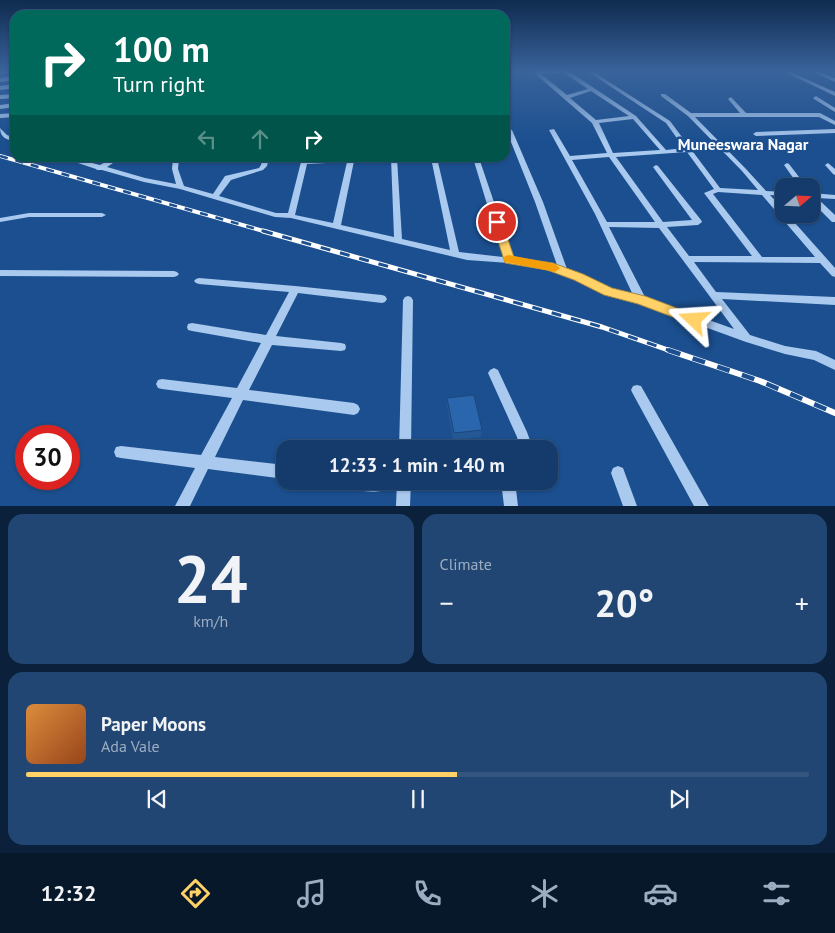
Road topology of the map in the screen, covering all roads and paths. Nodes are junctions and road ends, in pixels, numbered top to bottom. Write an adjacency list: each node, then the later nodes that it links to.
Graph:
1 (563, 95): 6 (street)
2 (574, 95): 6 (street)
3 (600, 95): 12 (street)
4 (627, 95): 21 (street)
5 (663, 95): 10 (street)
6 (566, 97): 13 (street)
7 (816, 98): 9 (street)
8 (731, 99): 11 (street)
9 (835, 110)
10 (690, 114): 11 (street); 42 (street)
11 (745, 116): 14 (street)
12 (634, 117): 13 (street); 22 (street)
13 (595, 122): 23 (street)
14 (835, 123)
15 (0, 130): 20 (street)
16 (552, 130): 24 (street)
17 (835, 131): 19 (street)
18 (510, 132): 61 (street)
19 (756, 134)
20 (10, 138)
21 (689, 150): 22 (street); 41 (street)
22 (664, 151): 23 (street)
23 (611, 155): 24 (street); 53 (street)
24 (568, 158): 52 (street)
25 (79, 162): 37 (street)
26 (110, 162): 37 (street)
27 (176, 162): 40 (street)
28 (265, 162): 45 (street)
29 (304, 162): 49 (street)
30 (349, 162): 54 (street)
31 (394, 162): 55 (street)
32 (435, 162): 56 (street)
33 (477, 162): 58 (street)
34 (786, 165): 39 (street)
35 (828, 165): 38 (street)
36 (656, 167): 53 (street)
37 (99, 168): 40 (street)
38 (835, 172)
39 (797, 178)
40 (181, 187): 45 (street)
41 (718, 190): 42 (street); 57 (street)
42 (764, 193): 43 (street); 60 (street)
43 (775, 194)
44 (820, 196): 46 (street)
45 (215, 197): 49 (street)
46 (835, 197)
47 (820, 205): 51 (street)
48 (102, 215): 50 (street)
49 (291, 216): 54 (street)
50 (0, 220)
51 (835, 220)
52 (604, 224): 53 (street); 70 (street)
53 (661, 224): 59 (street)
54 (336, 227): 55 (street)
55 (398, 242): 56 (street)
56 (455, 254): 58 (street)
57 (759, 259): 59 (street); 60 (street)
58 (510, 260): 61 (street)
59 (688, 260): 67 (street)
60 (823, 260): 64 (street)
61 (563, 271): 70 (street)
62 (0, 273): 63 (street)
63 (174, 274)
64 (835, 274)
65 (199, 281): 66 (street)
66 (295, 289): 68 (street); 74 (street)
67 (715, 295): 71 (street); 73 (street)
68 (382, 299)
69 (408, 300): 84 (street)
70 (641, 300): 73 (street)
71 (835, 301)
72 (192, 327): 74 (street)
73 (746, 338): 76 (street)
74 (269, 340): 75 (street); 82 (street)
75 (341, 348)
76 (816, 356): 77 (street); 78 (street)
77 (835, 357)
78 (835, 365)
79 (494, 374): 85 (street)
80 (162, 384): 82 (street)
81 (637, 390): 96 (street)
82 (240, 395): 83 (street); 87 (street)
83 (354, 409)
84 (405, 440)
85 (525, 440)
86 (121, 452): 87 (street)
87 (206, 461): 88 (street); 92 (street)
88 (276, 471)
89 (618, 473): 95 (street)
90 (404, 490): 93 (street)
91 (509, 490): 94 (street)
92 (182, 506)
93 (403, 506)
94 (511, 506)
95 (630, 506)
96 (702, 506)

